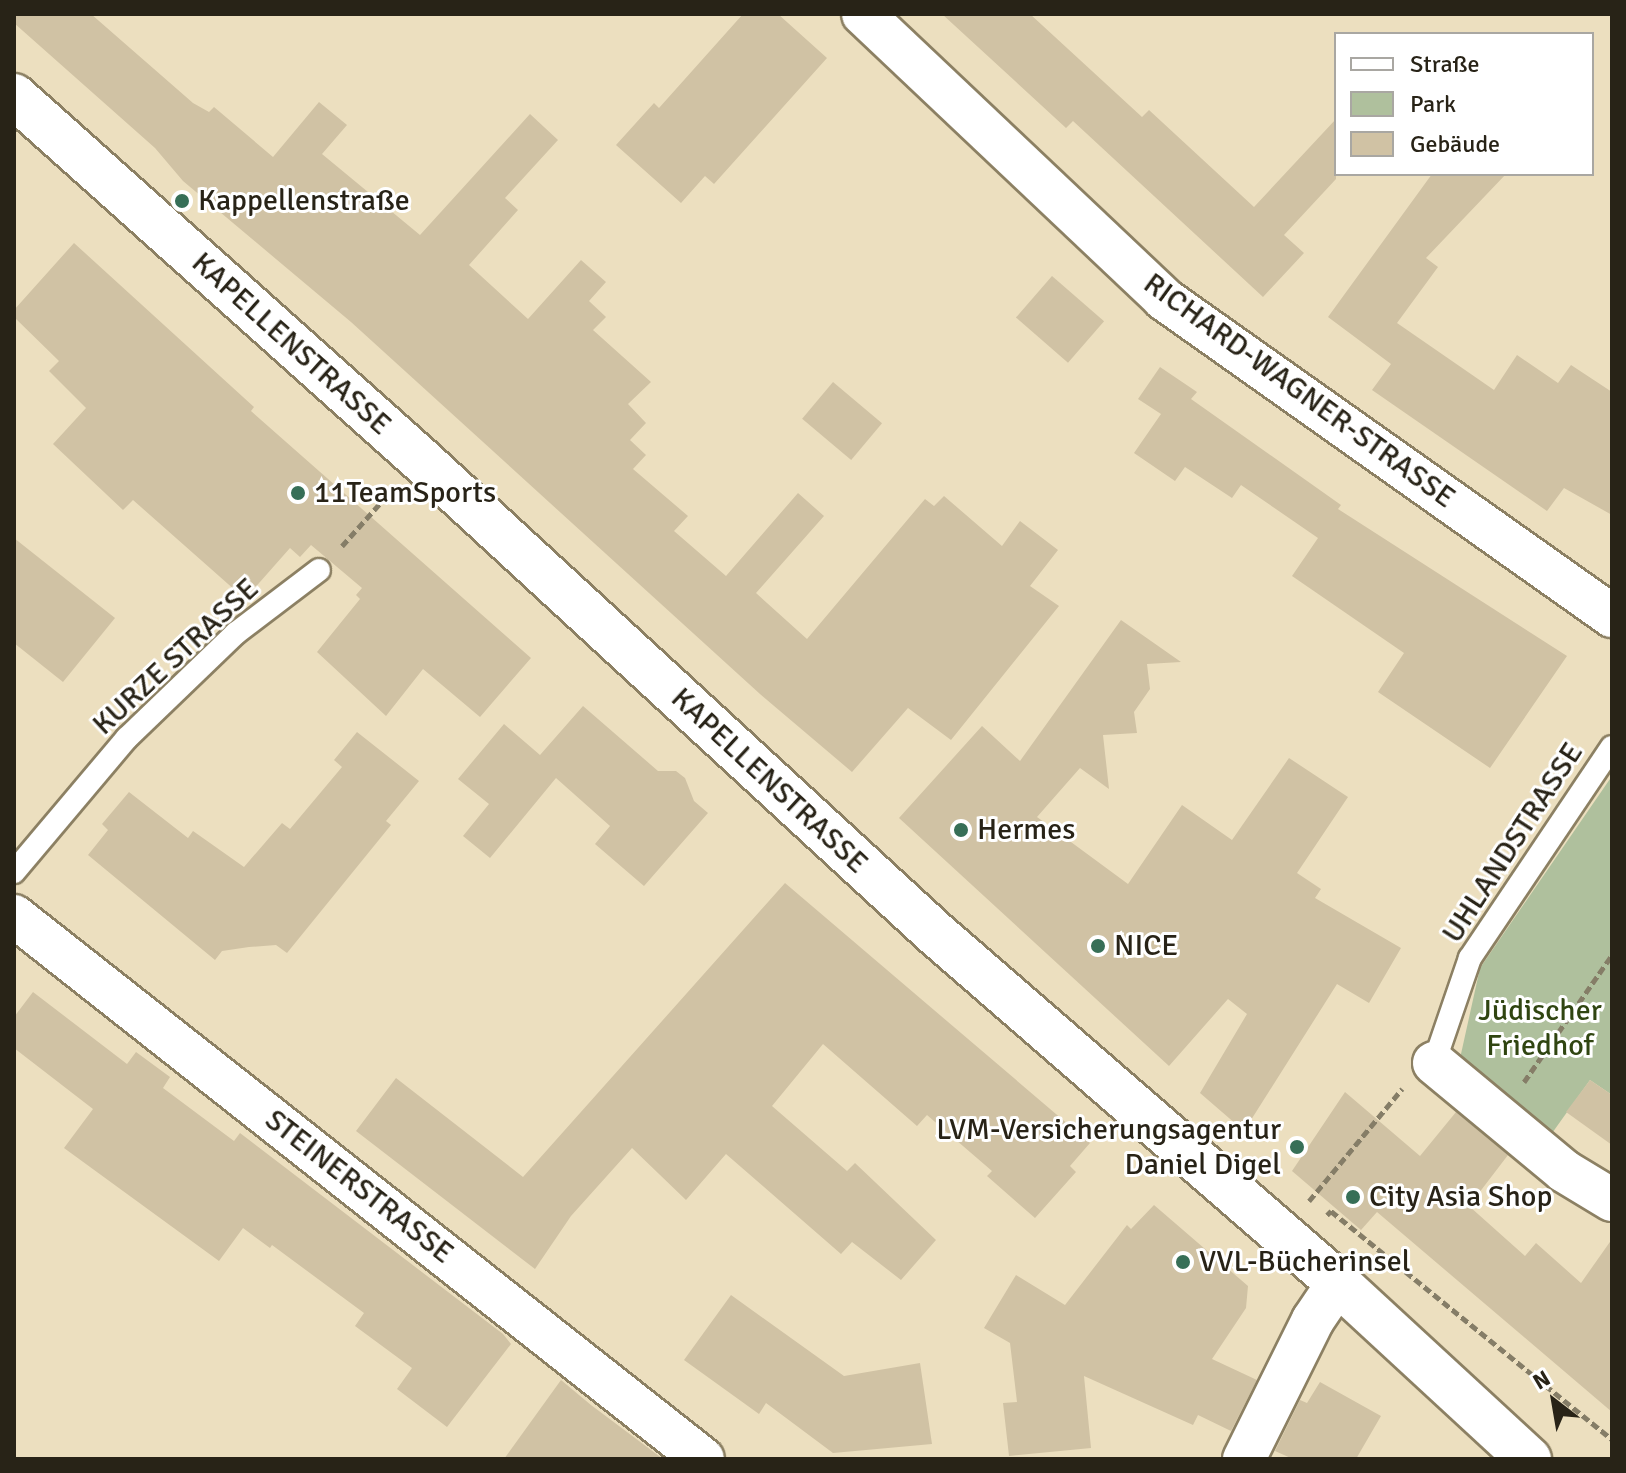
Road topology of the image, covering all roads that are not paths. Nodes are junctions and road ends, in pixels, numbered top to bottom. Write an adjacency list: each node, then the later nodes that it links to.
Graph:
1 (863, 14): 4 (street, RICHARD-WAGNER-STRASSE)
2 (14, 96): 10 (street, KAPELLENSTRASSE)
3 (319, 570): 6 (lane, KURZE STRASSE)
4 (1612, 616)
5 (1612, 747): 8 (lane, UHLANDSTRASSE)
6 (14, 872)
7 (14, 916): 11 (street, STEINERSTRASSE)
8 (1418, 1076): 9 (street)
9 (1612, 1200)
10 (1338, 1283): 12 (street); 13 (street, KAPELLENSTRASSE)
11 (703, 1459)
12 (1244, 1459)
13 (1529, 1459)

